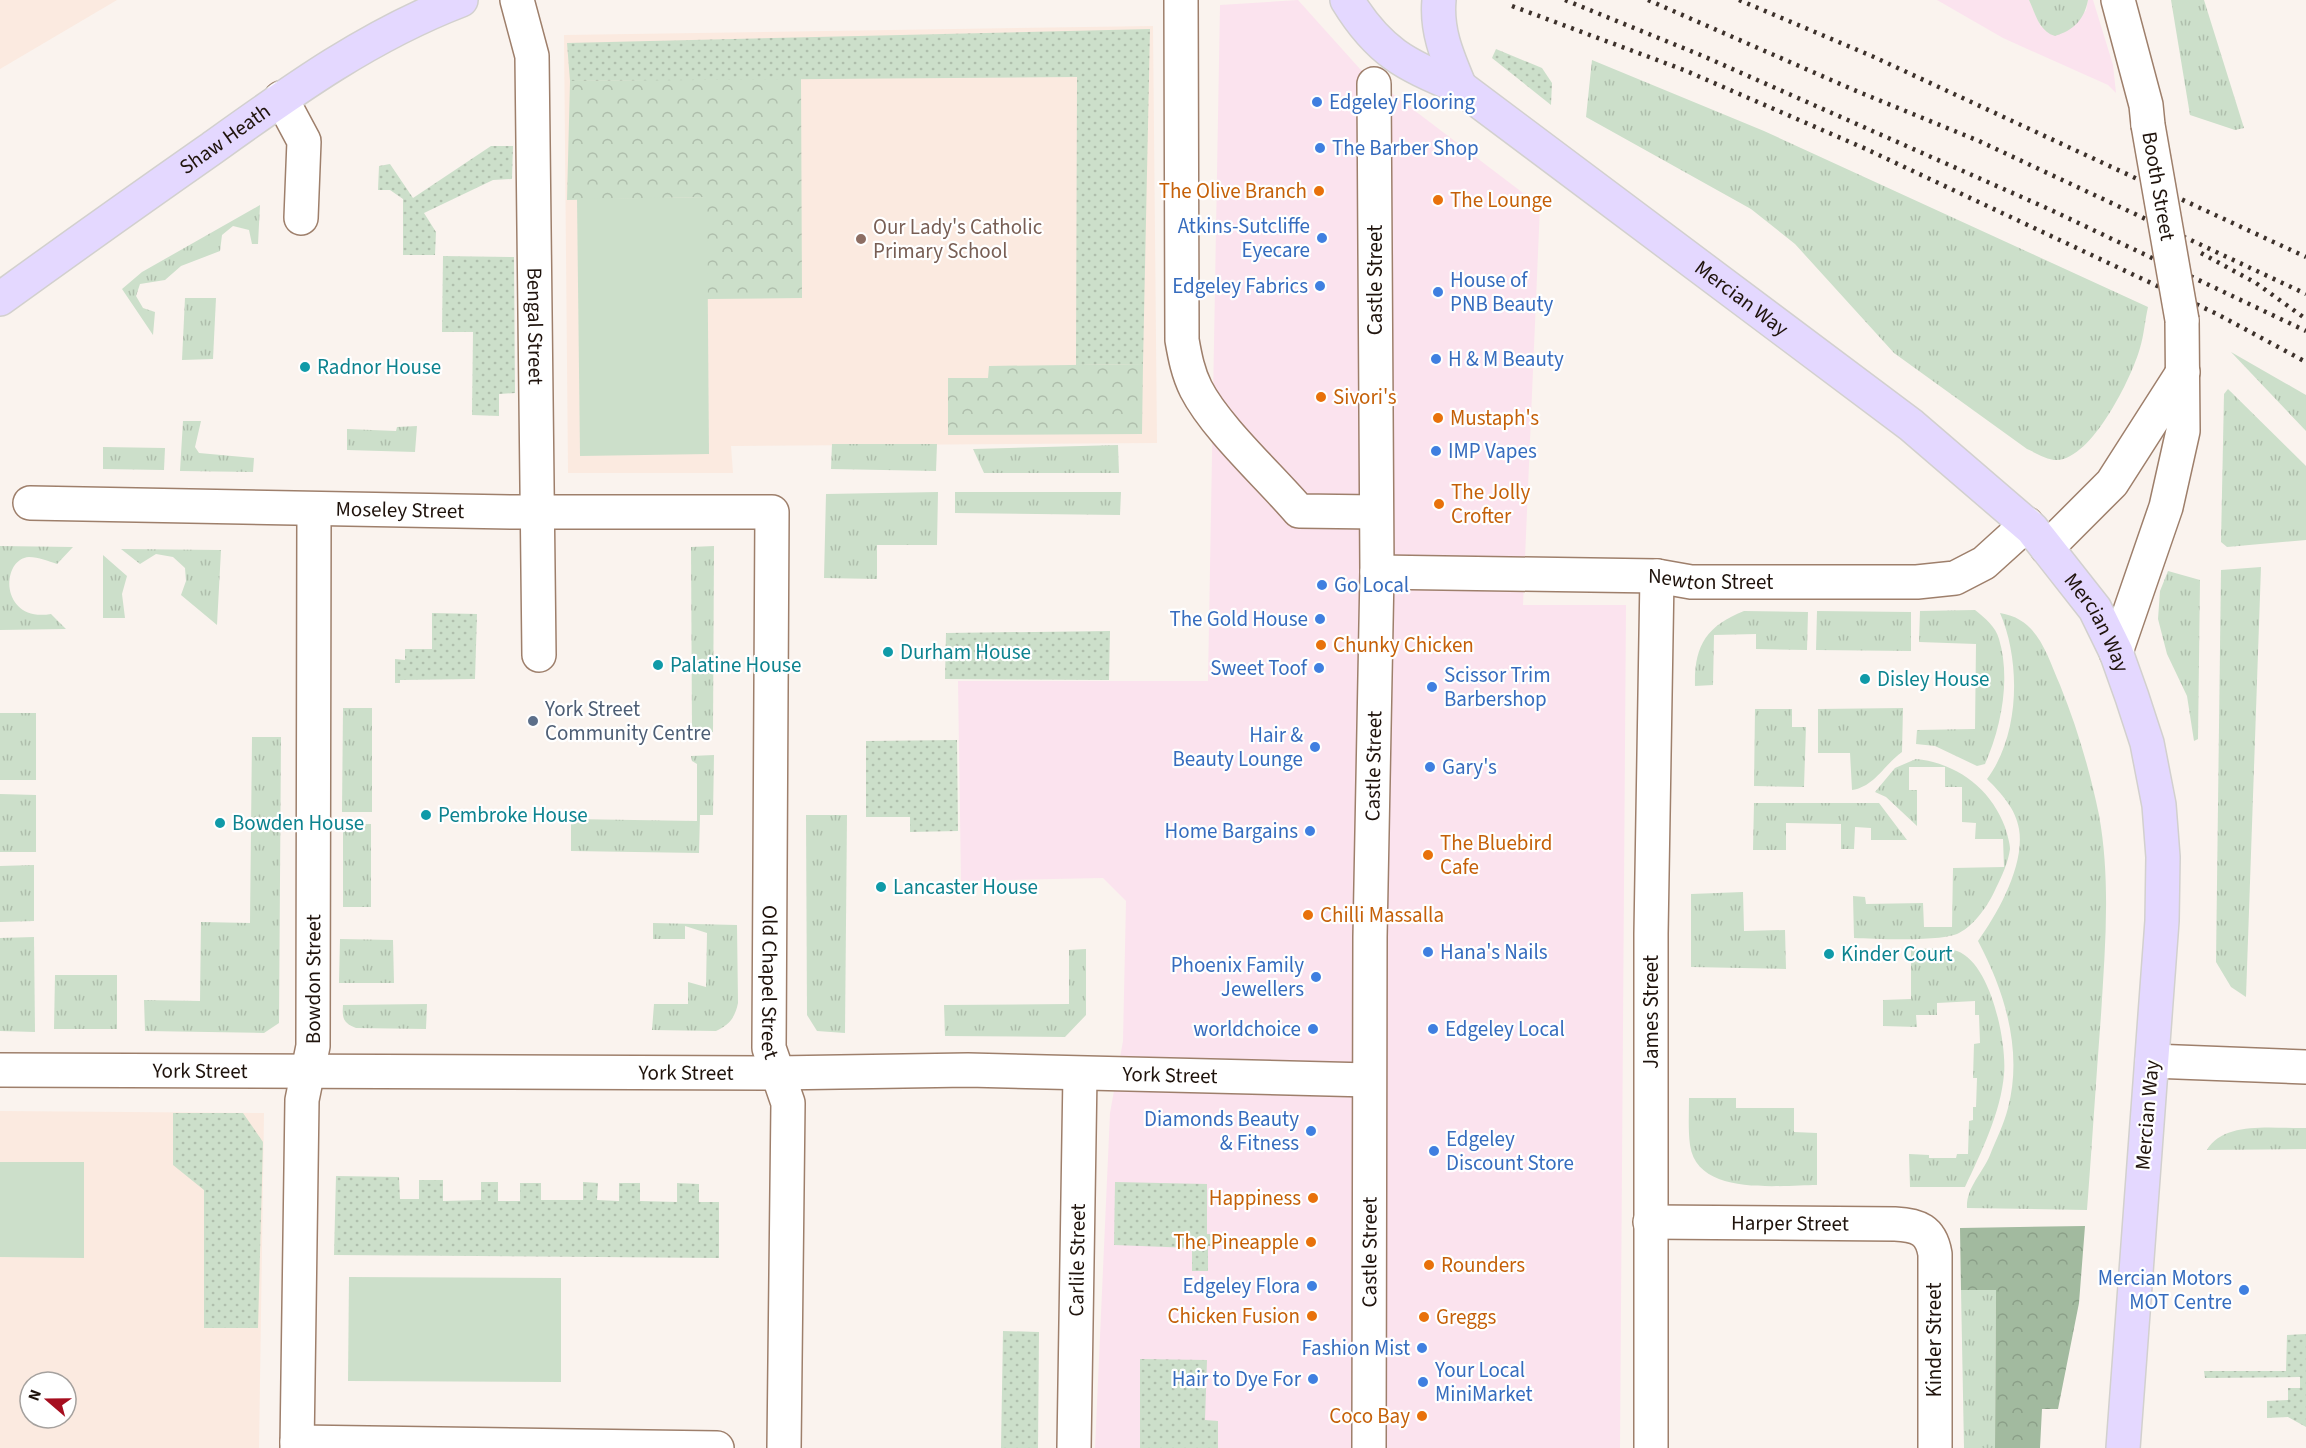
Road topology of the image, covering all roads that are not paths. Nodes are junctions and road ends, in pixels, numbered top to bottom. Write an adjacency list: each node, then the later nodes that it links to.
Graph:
1 (461, 0): 9 (main road, Shaw Heath)
2 (517, 0): 16 (street, Bengal Street)
3 (1181, 0): 13 (street)
4 (1347, 0): 8 (main road, Mercian Way)
5 (1439, 0): 8 (main road, Mercian Way)
6 (2118, 0): 12 (street, Booth Street, bridge)
7 (1374, 84): 13 (street, Castle Street)
8 (1460, 87): 18 (main road, Mercian Way)
9 (281, 98): 10 (street); 11 (main road, Shaw Heath)
10 (301, 218)
11 (0, 299)
12 (2183, 372): 18 (street); 21 (street, Booth Street)
13 (1376, 502): 19 (street, Castle Street)
14 (30, 503): 15 (street, Moseley Street)
15 (314, 510): 16 (street, Moseley Street); 26 (street, Bowdon Street)
16 (539, 512): 17 (street, Moseley Street); 22 (street, Bengal Street)
17 (772, 513): 27 (street, Old Chapel Street)
18 (2037, 536): 20 (street, Newton Street); 21 (main road, Mercian Way)
19 (1377, 572): 20 (street, Newton Street); 29 (street, Castle Street)
20 (1657, 576): 30 (street, James Street)
21 (2116, 652): 23 (main road, Mercian Way)
22 (539, 655)
23 (2152, 1061): 24 (street); 39 (main road, Mercian Way)
24 (2306, 1067)
25 (0, 1070): 26 (street, York Street)
26 (308, 1071): 27 (street, York Street); 32 (street, Bowdon Street)
27 (776, 1073): 28 (street, York Street); 34 (street, Old Chapel Street)
28 (1080, 1074): 29 (street, York Street); 35 (street, Carlile Street)
29 (1369, 1080): 36 (street, Castle Street)
30 (1650, 1222): 31 (street, Harper Street); 37 (street, James Street)
31 (1927, 1233): 38 (street, Kinder Street)
32 (297, 1445): 33 (street)
33 (717, 1448)
34 (784, 1448)
35 (1074, 1448)
36 (1369, 1448)
37 (1651, 1448)
38 (1935, 1448)
39 (2123, 1448)

